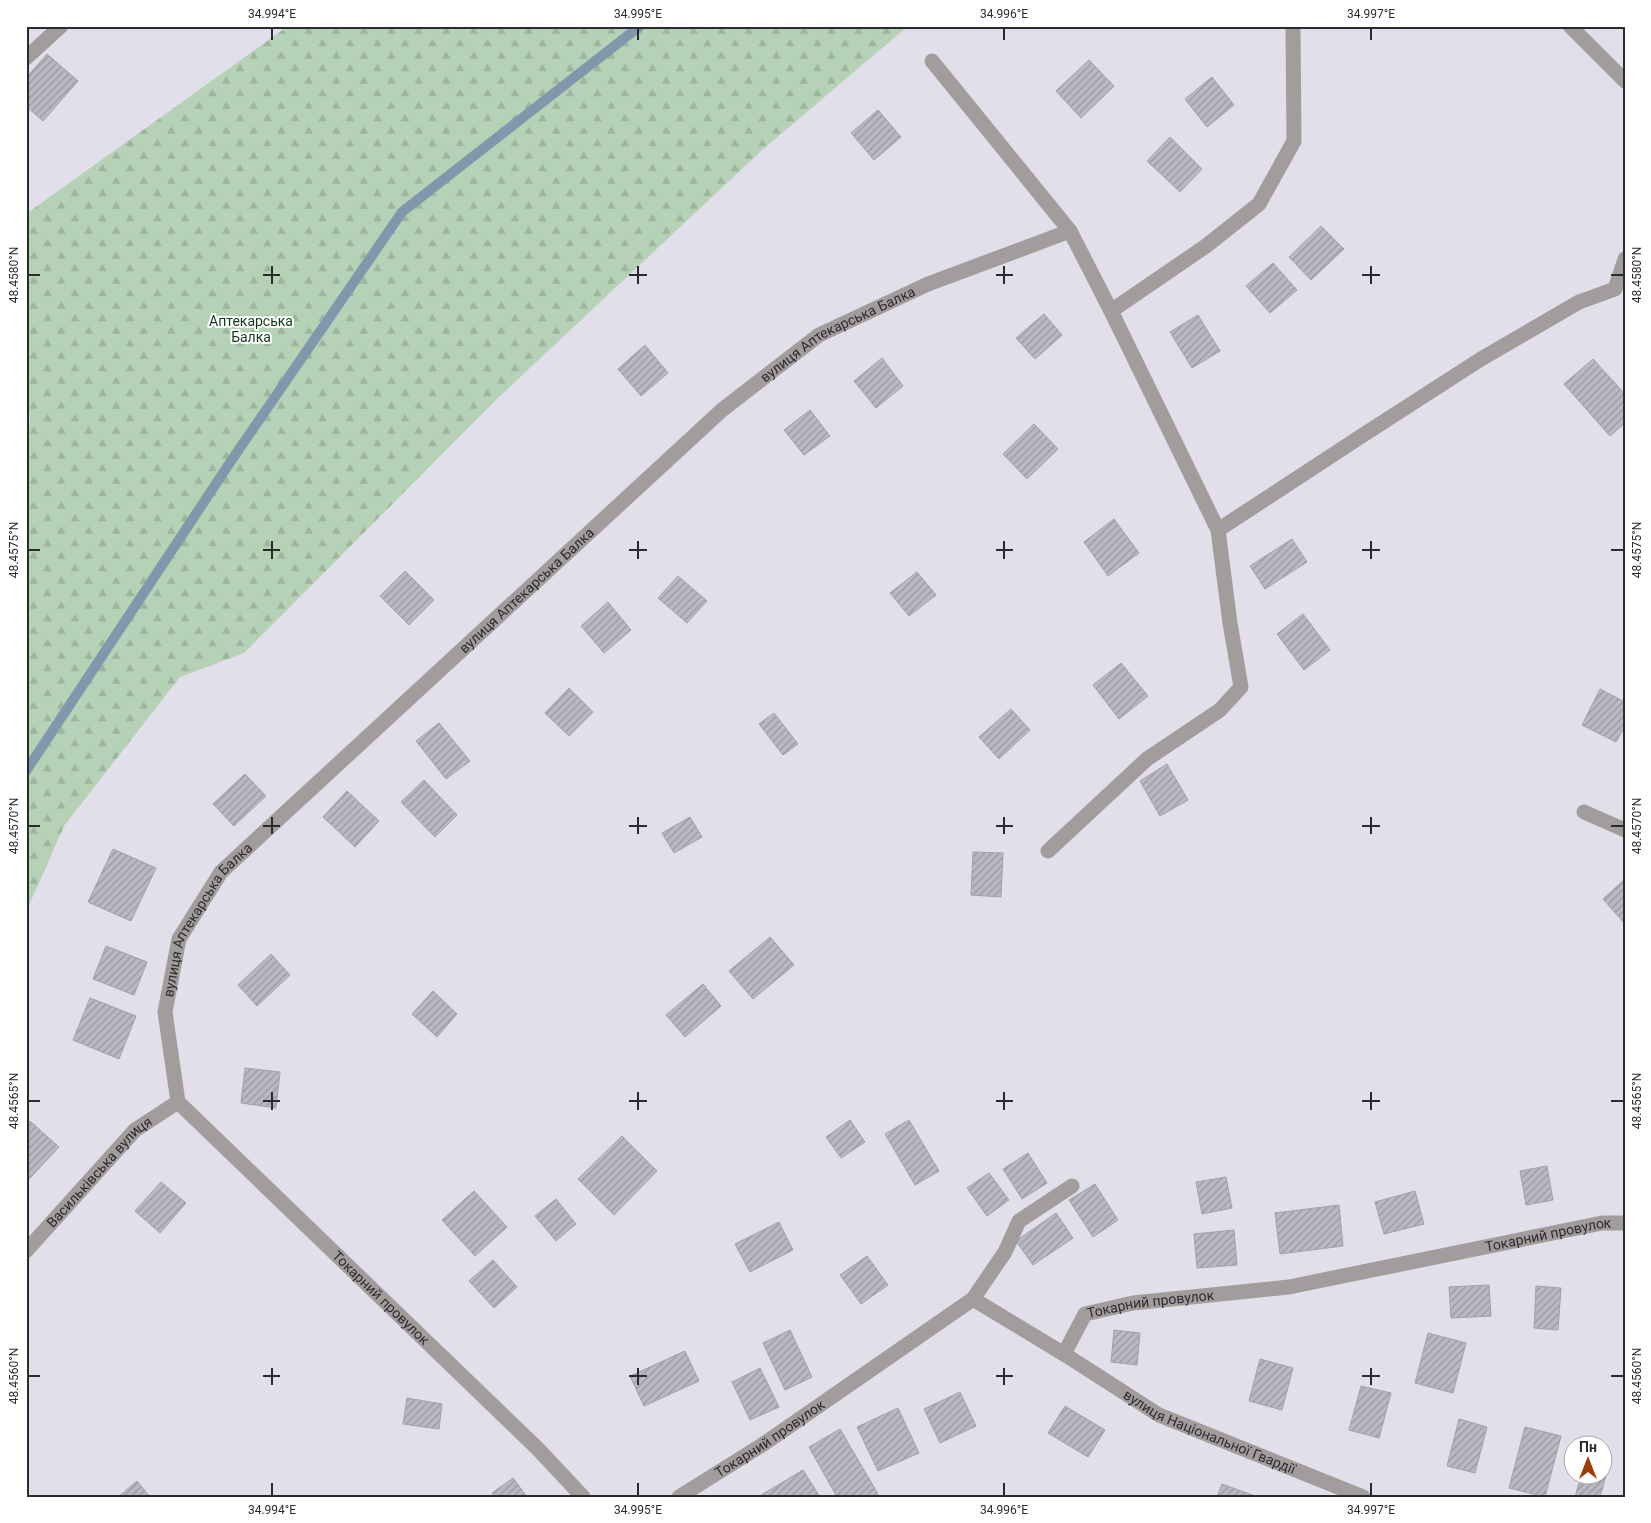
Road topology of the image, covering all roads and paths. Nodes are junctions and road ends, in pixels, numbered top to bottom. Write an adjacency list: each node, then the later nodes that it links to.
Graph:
1 (61, 26): 4 (street)
2 (1293, 26): 9 (street)
3 (1570, 26): 6 (street)
4 (26, 58)
5 (932, 61): 7 (street)
6 (1625, 82)
7 (1070, 231): 9 (street); 14 (street, вулиця Аптекарська Балка)
8 (1625, 258): 10 (street)
9 (1111, 311): 10 (street)
10 (1218, 530): 13 (street)
11 (1584, 812): 12 (street)
12 (1625, 830)
13 (1048, 852)
14 (178, 1102): 17 (street, Васильківська вулиця); 20 (street, Токарний провулок)
15 (1072, 1186): 18 (street)
16 (1625, 1223): 19 (street, Токарний провулок)
17 (26, 1251)
18 (973, 1299): 19 (street); 21 (street, Токарний провулок)
19 (1064, 1354): 22 (street, вулиця Національної Гвардії)
20 (583, 1497)
21 (679, 1497)
22 (1363, 1497)

